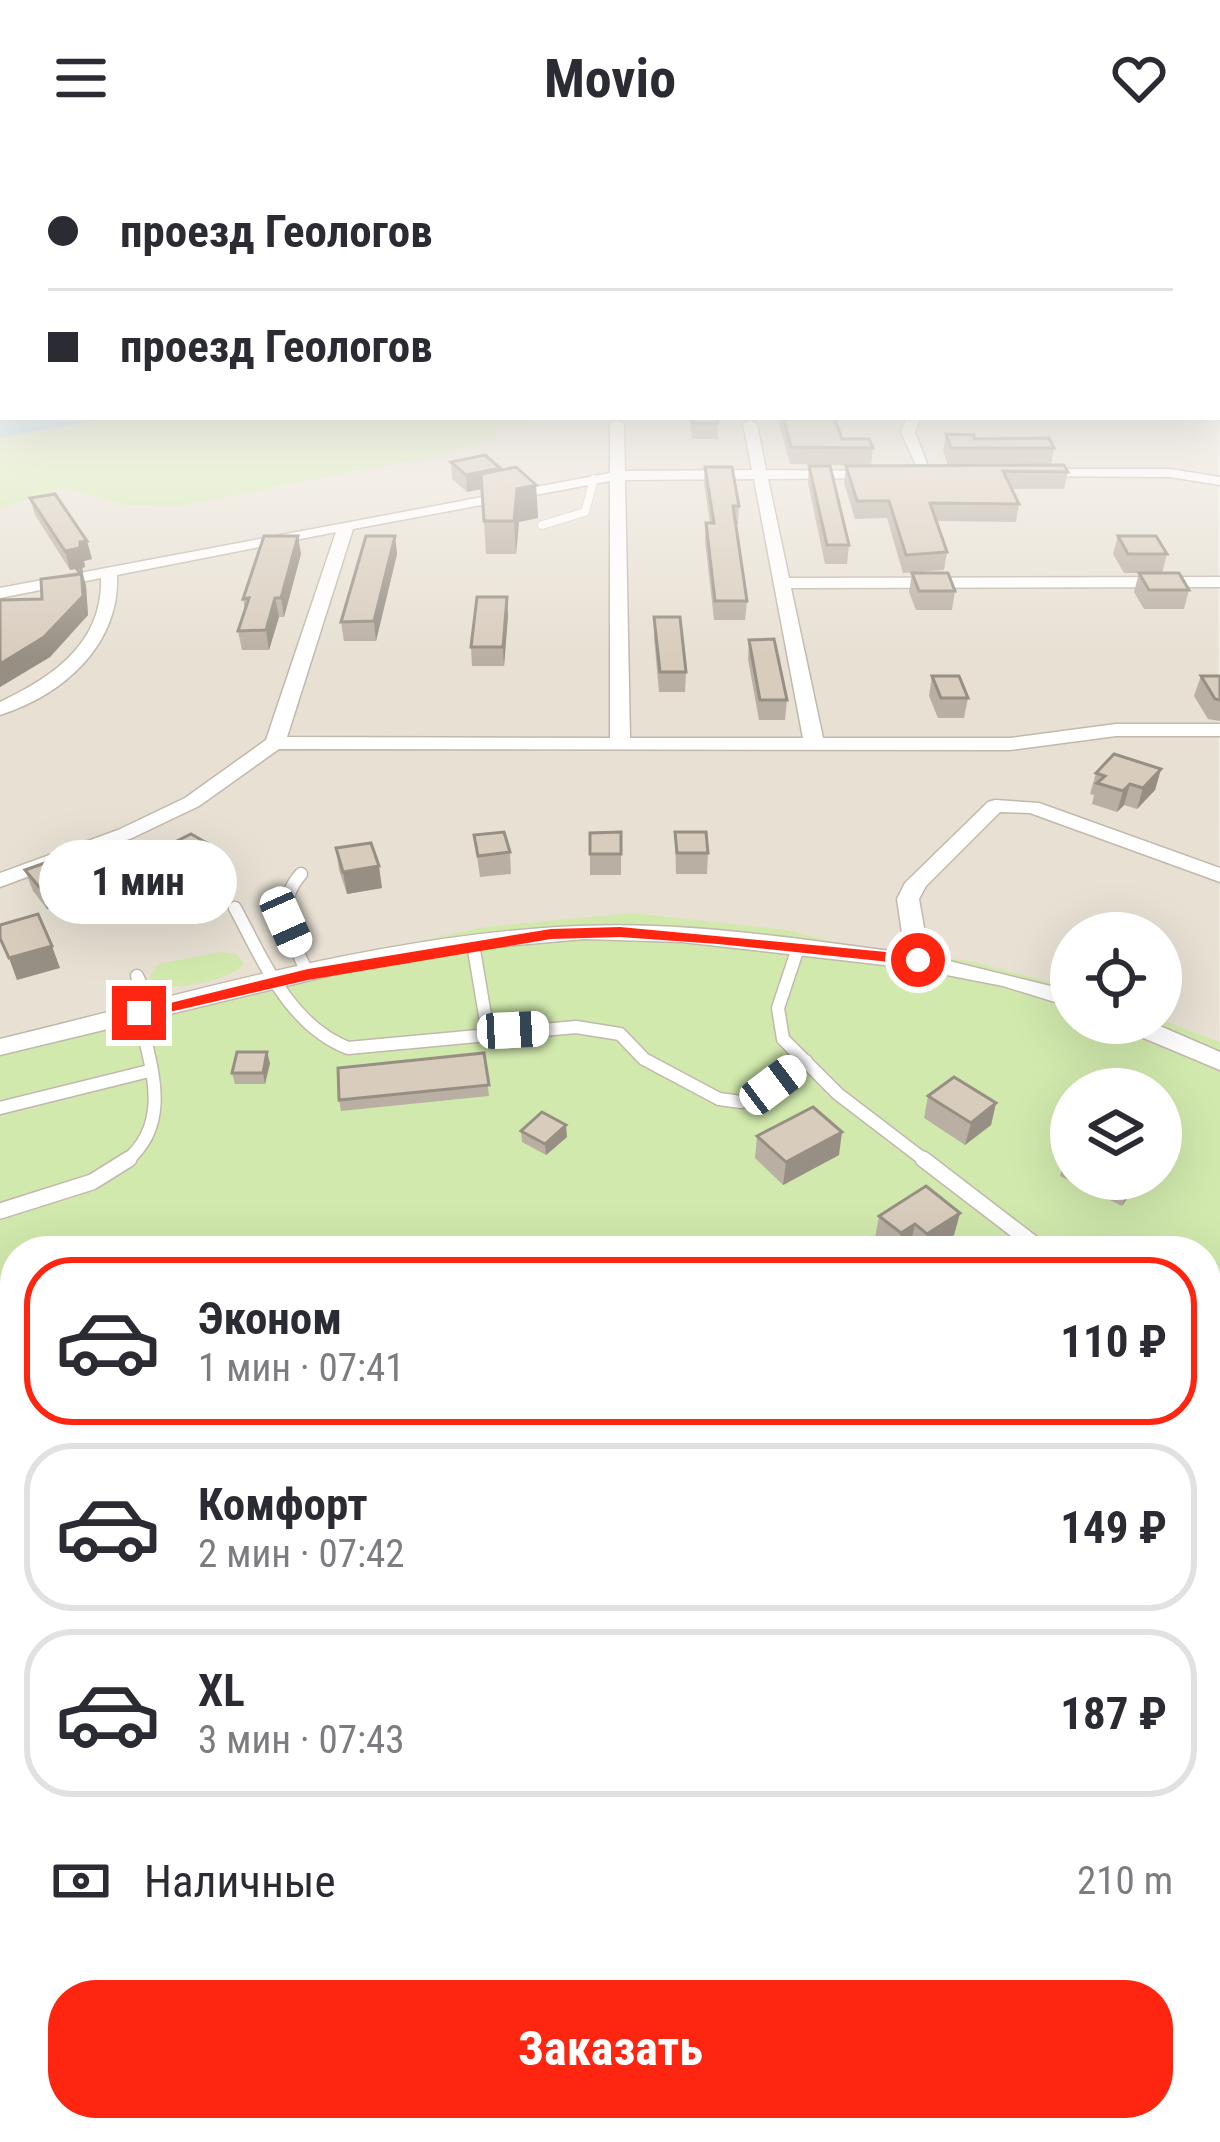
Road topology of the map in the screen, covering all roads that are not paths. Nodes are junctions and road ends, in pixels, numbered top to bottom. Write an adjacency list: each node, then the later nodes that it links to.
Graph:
1 (617, 473): 6 (street)
2 (1014, 473): 8 (street)
3 (927, 474): 4 (street); 5 (street)
4 (949, 474)
5 (760, 475): 6 (street); 13 (street)
6 (617, 476): 7 (street); 18 (street)
7 (594, 479): 9 (lane); 10 (street)
8 (1220, 481)
9 (542, 525)
10 (346, 526): 11 (street); 17 (street)
11 (109, 572): 14 (street); 15 (street)
12 (1220, 582): 13 (street)
13 (782, 583): 19 (street)
14 (0, 593)
15 (0, 709)
16 (1220, 730): 19 (street)
17 (275, 743): 18 (street); 22 (street)
18 (620, 743): 19 (street)
19 (814, 743)
20 (302, 874): 27 (lane)
21 (1220, 875): 26 (street)
22 (0, 880)
23 (235, 908): 29 (lane)
24 (473, 944): 25 (street); 27 (street); 32 (lane)
25 (799, 947): 26 (street); 35 (lane)
26 (918, 960): 30 (street)
27 (308, 974): 29 (street)
28 (137, 976): 31 (lane)
29 (276, 982): 31 (street); 32 (lane)
30 (1050, 992)
31 (146, 1012): 34 (street); 37 (lane)
32 (488, 1033): 35 (lane)
33 (1180, 1044): 36 (street)
34 (0, 1047)
35 (806, 1061): 40 (lane)
36 (1220, 1061)
37 (149, 1071): 38 (lane); 39 (lane)
38 (0, 1108)
39 (0, 1210)
40 (1023, 1236)

